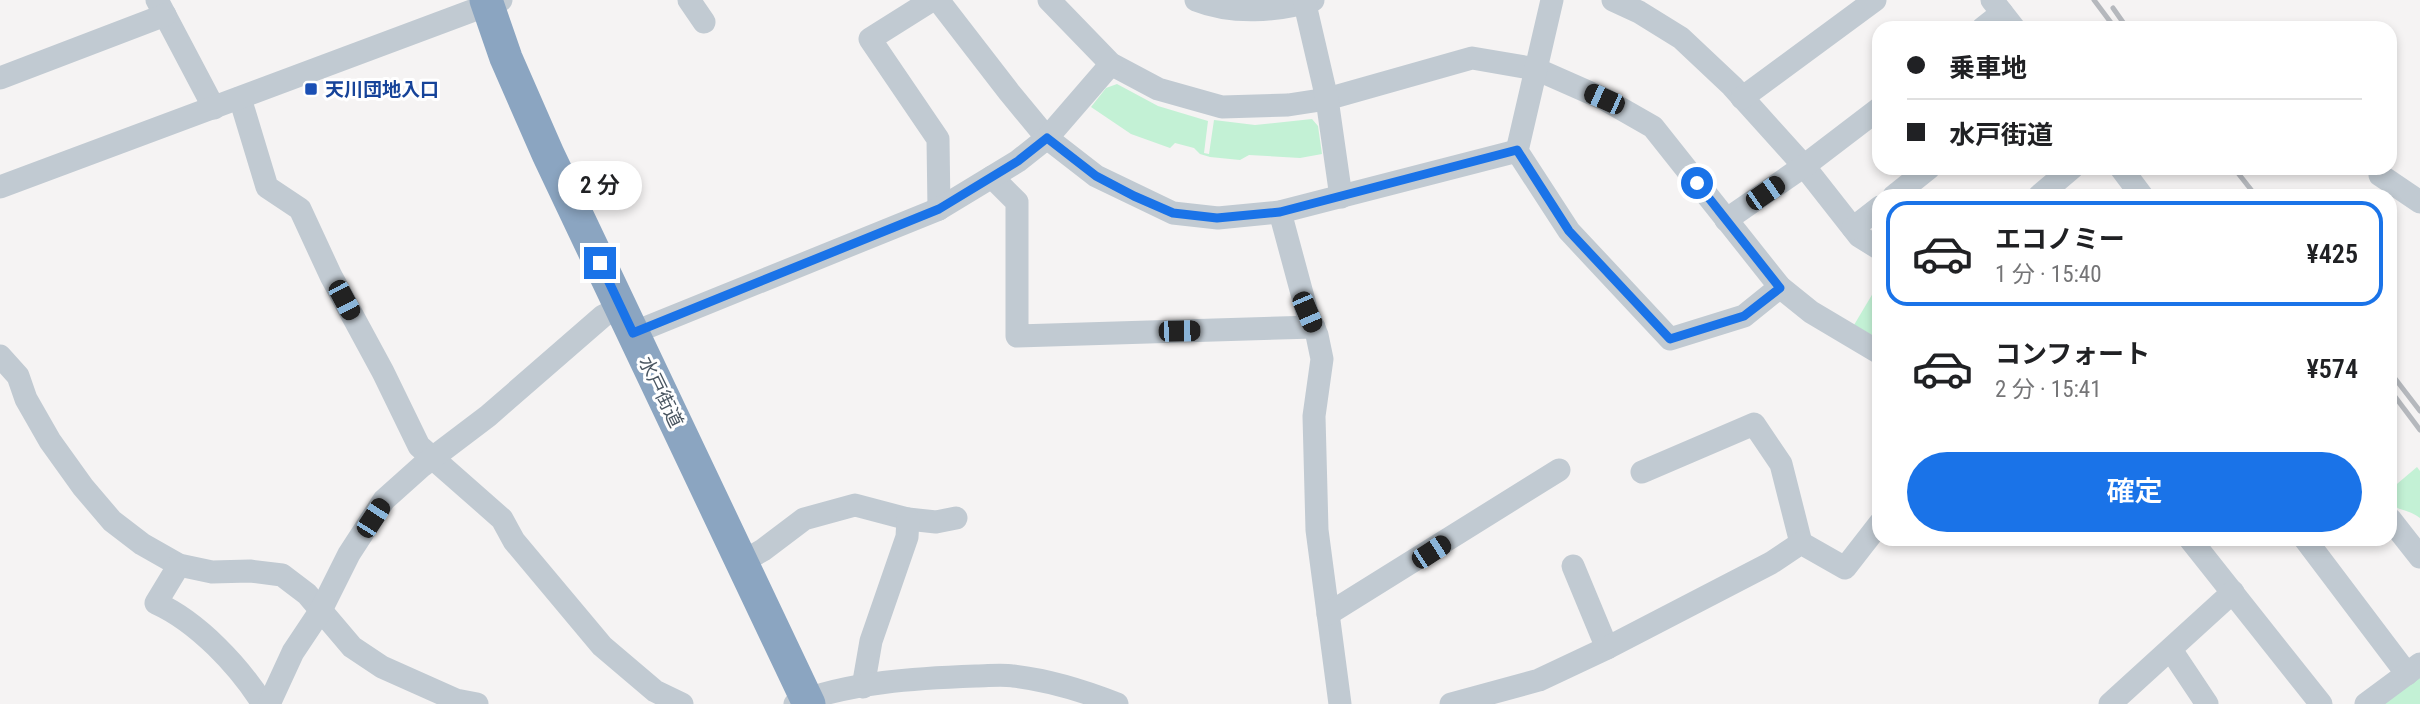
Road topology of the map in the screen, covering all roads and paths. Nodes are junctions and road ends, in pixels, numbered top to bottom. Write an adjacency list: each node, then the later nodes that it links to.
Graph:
1 (688, 0): 12 (street)
2 (932, 0): 35 (street)
3 (938, 0): 21 (street)
4 (1049, 0): 13 (street)
5 (1196, 0): 10 (street)
6 (1552, 0): 14 (street)
7 (1613, 0): 16 (street)
8 (1875, 0): 16 (street)
9 (491, 1): 17 (street); 42 (highway, 水戸街道)
10 (1307, 1): 18 (street)
11 (161, 7): 15 (street); 19 (street)
12 (704, 22)
13 (1111, 64): 18 (street); 21 (street)
14 (1536, 69): 18 (street); 22 (street); 38 (street)
15 (0, 78)
16 (1742, 97): 23 (street)
17 (240, 98): 19 (street); 46 (street)
18 (1327, 99): 33 (street)
19 (214, 108): 29 (street)
20 (1872, 114): 23 (street)
21 (1047, 138): 28 (street); 36 (street)
22 (1517, 150): 33 (street); 41 (street)
23 (1804, 166): 38 (street); 39 (street)
24 (1920, 175): 30 (street)
25 (2064, 175): 31 (street)
26 (2126, 175): 32 (street)
27 (2380, 175): 34 (street)
28 (992, 177): 35 (street); 43 (street)
29 (0, 187)
30 (1903, 189)
31 (2047, 189)
32 (2138, 189)
33 (1341, 197): 36 (street)
34 (2420, 202)
35 (939, 209): 42 (street)
36 (1280, 212): 43 (street)
37 (1872, 213): 39 (street)
38 (1726, 220): 41 (street)
39 (1853, 228): 40 (street)
40 (1872, 244)
41 (1780, 288): 44 (street)
42 (627, 320): 46 (street); 57 (highway, 水戸街道)
43 (1314, 327): 62 (street)
44 (1872, 348)
45 (0, 356): 58 (street)
46 (431, 459): 61 (street); 70 (street)
47 (1559, 470): 62 (street)
48 (1642, 472): 53 (street)
49 (956, 518): 50 (street)
50 (908, 519): 57 (street); 66 (street)
51 (2397, 528): 56 (street)
52 (1872, 533): 53 (street)
53 (1801, 543): 63 (street)
54 (2196, 546): 60 (street)
55 (2311, 546): 65 (street)
56 (2420, 557)
57 (742, 562): 67 (highway, 水戸街道)
58 (179, 565): 61 (street); 68 (street)
59 (1573, 566): 63 (street)
60 (2233, 592): 64 (street); 76 (street)
61 (321, 610): 68 (street); 69 (street)
62 (1328, 614): 72 (street)
63 (1607, 648): 73 (street)
64 (2171, 650): 74 (street); 75 (street)
65 (2414, 669): 77 (street)
66 (863, 687): 67 (street); 71 (street)
67 (803, 702)
68 (266, 704)
69 (477, 704)
70 (681, 704)
71 (1117, 704)
72 (1340, 704)
73 (1451, 704)
74 (2110, 704)
75 (2207, 704)
76 (2321, 704)
77 (2366, 704)

